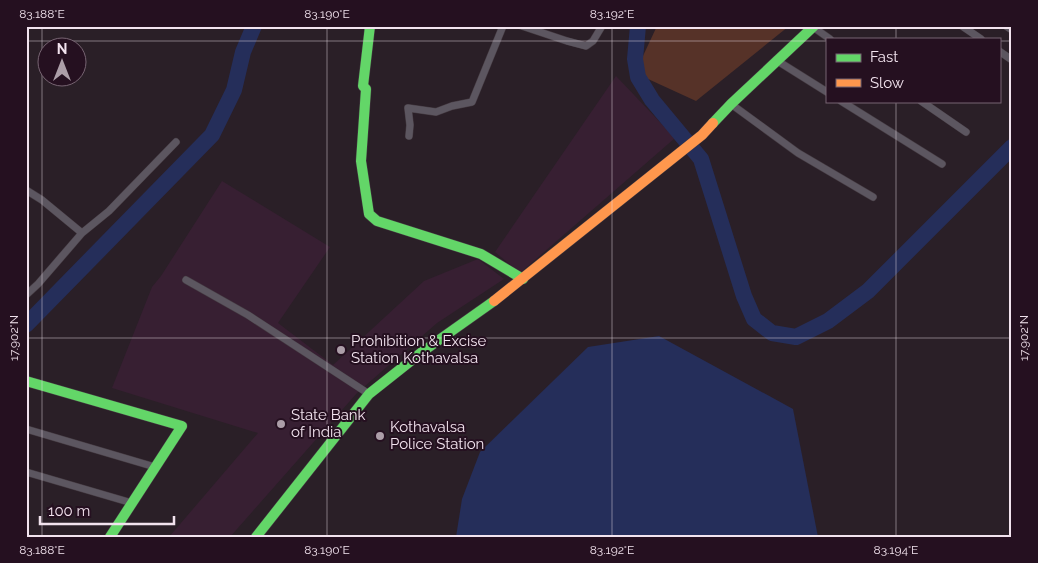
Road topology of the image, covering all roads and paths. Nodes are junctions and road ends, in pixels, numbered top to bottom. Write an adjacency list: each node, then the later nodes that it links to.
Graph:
1 (370, 26): 25 (main road)
2 (502, 26): 19 (street)
3 (522, 26): 4 (street)
4 (602, 26)
5 (813, 26): 9 (street); 12 (main road)
6 (962, 26): 10 (street)
7 (1006, 26): 8 (street)
8 (1012, 30)
9 (829, 38)
10 (980, 38)
11 (1000, 53): 13 (street)
12 (776, 60): 14 (street); 17 (main road)
13 (1012, 60)
14 (826, 91)
15 (843, 102): 21 (street)
16 (922, 102): 18 (street)
17 (731, 104): 23 (street); 25 (main road)
18 (966, 132)
19 (409, 136)
20 (176, 142): 24 (street)
21 (942, 164)
22 (26, 190): 24 (street)
23 (873, 197)
24 (82, 233): 27 (street)
25 (523, 279): 29 (main road)
26 (186, 280): 29 (street)
27 (27, 294)
28 (26, 381): 31 (main road)
29 (369, 394): 35 (main road)
30 (26, 429): 31 (street)
31 (155, 467): 33 (main road)
32 (26, 472): 33 (street)
33 (132, 503): 34 (main road)
34 (110, 537)
35 (256, 537)

